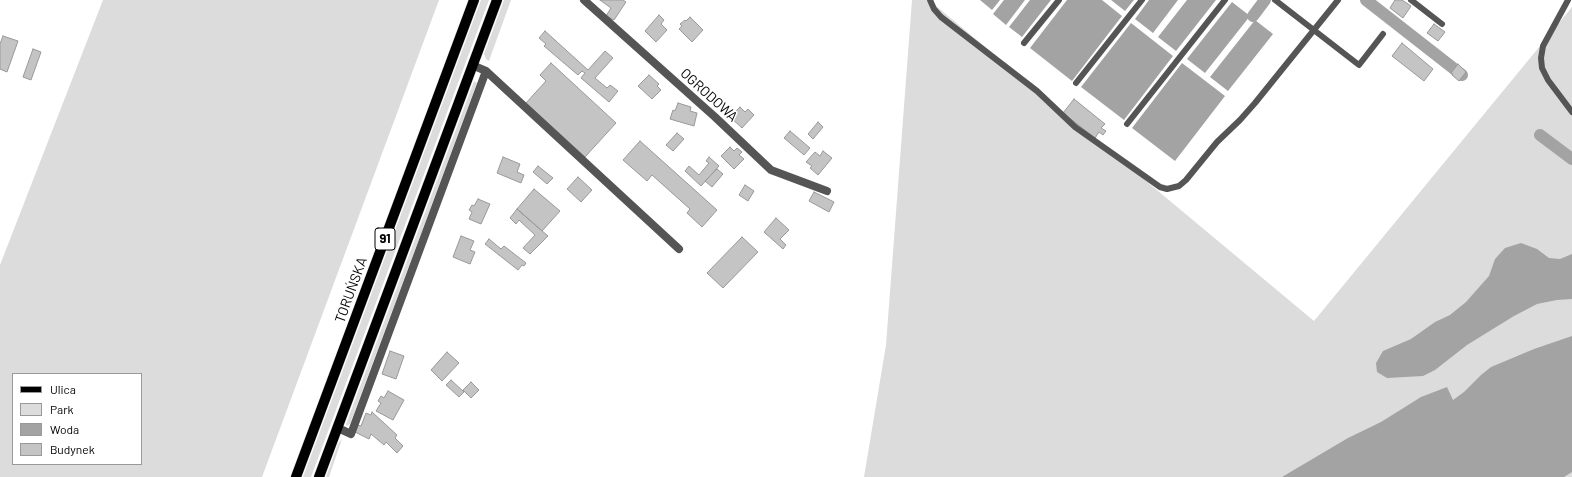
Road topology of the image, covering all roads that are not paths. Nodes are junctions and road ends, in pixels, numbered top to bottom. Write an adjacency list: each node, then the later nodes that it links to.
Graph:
1 (474, 0): 24 (main road, TORUŃSKA / 91)
2 (497, 0): 16 (main road, 91)
3 (584, 0): 21 (street, OGRODOWA)
4 (930, 0): 13 (lane)
5 (1059, 0): 15 (lane)
6 (1142, 0): 18 (lane)
7 (1225, 0): 20 (lane)
8 (1275, 0): 13 (lane)
9 (1338, 0): 13 (lane)
10 (1411, 0): 12 (lane)
11 (1568, 0): 19 (lane)
12 (1442, 24)
13 (1314, 30): 14 (lane)
14 (1383, 34)
15 (1024, 43)
16 (472, 65): 17 (street); 23 (main road, 91)
17 (486, 70): 22 (street); 23 (street)
18 (1076, 83)
19 (1572, 112)
20 (1127, 124)
21 (827, 191)
22 (679, 249)
23 (338, 428): 25 (main road, 91)
24 (296, 477)
25 (319, 477)

